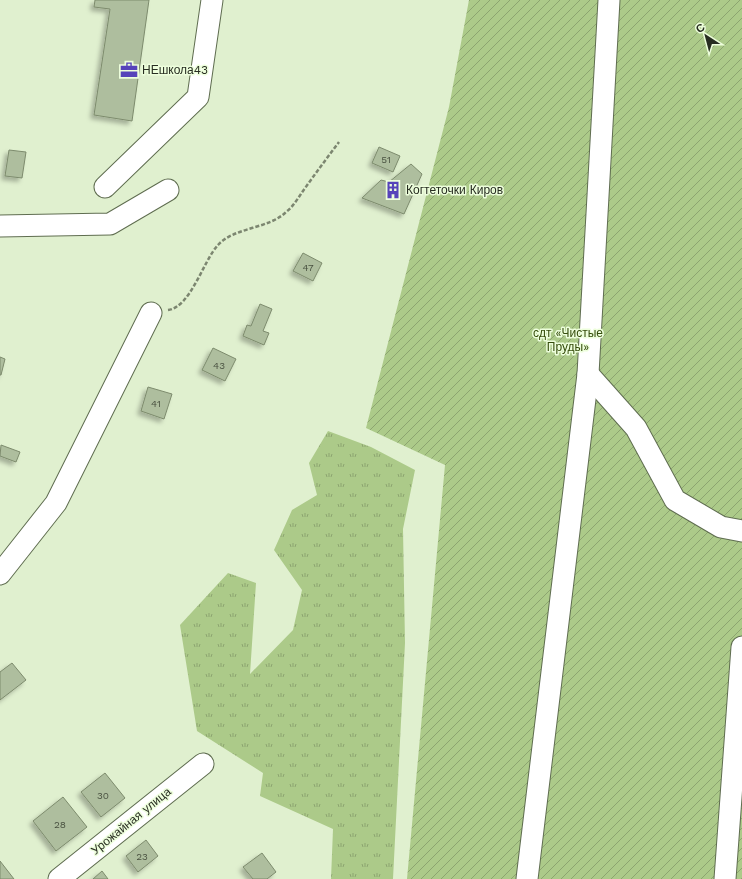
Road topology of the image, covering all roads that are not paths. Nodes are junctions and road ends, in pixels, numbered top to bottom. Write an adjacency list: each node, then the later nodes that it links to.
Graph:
1 (212, 0): 3 (street)
2 (609, 0): 7 (street)
3 (105, 187)
4 (168, 190): 5 (street)
5 (0, 226)
6 (151, 313): 9 (street)
7 (588, 374): 8 (street); 13 (street)
8 (742, 531)
9 (0, 574)
10 (742, 647): 14 (street)
11 (203, 764): 12 (street, Урожайная улица)
12 (59, 879)
13 (527, 879)
14 (725, 879)

